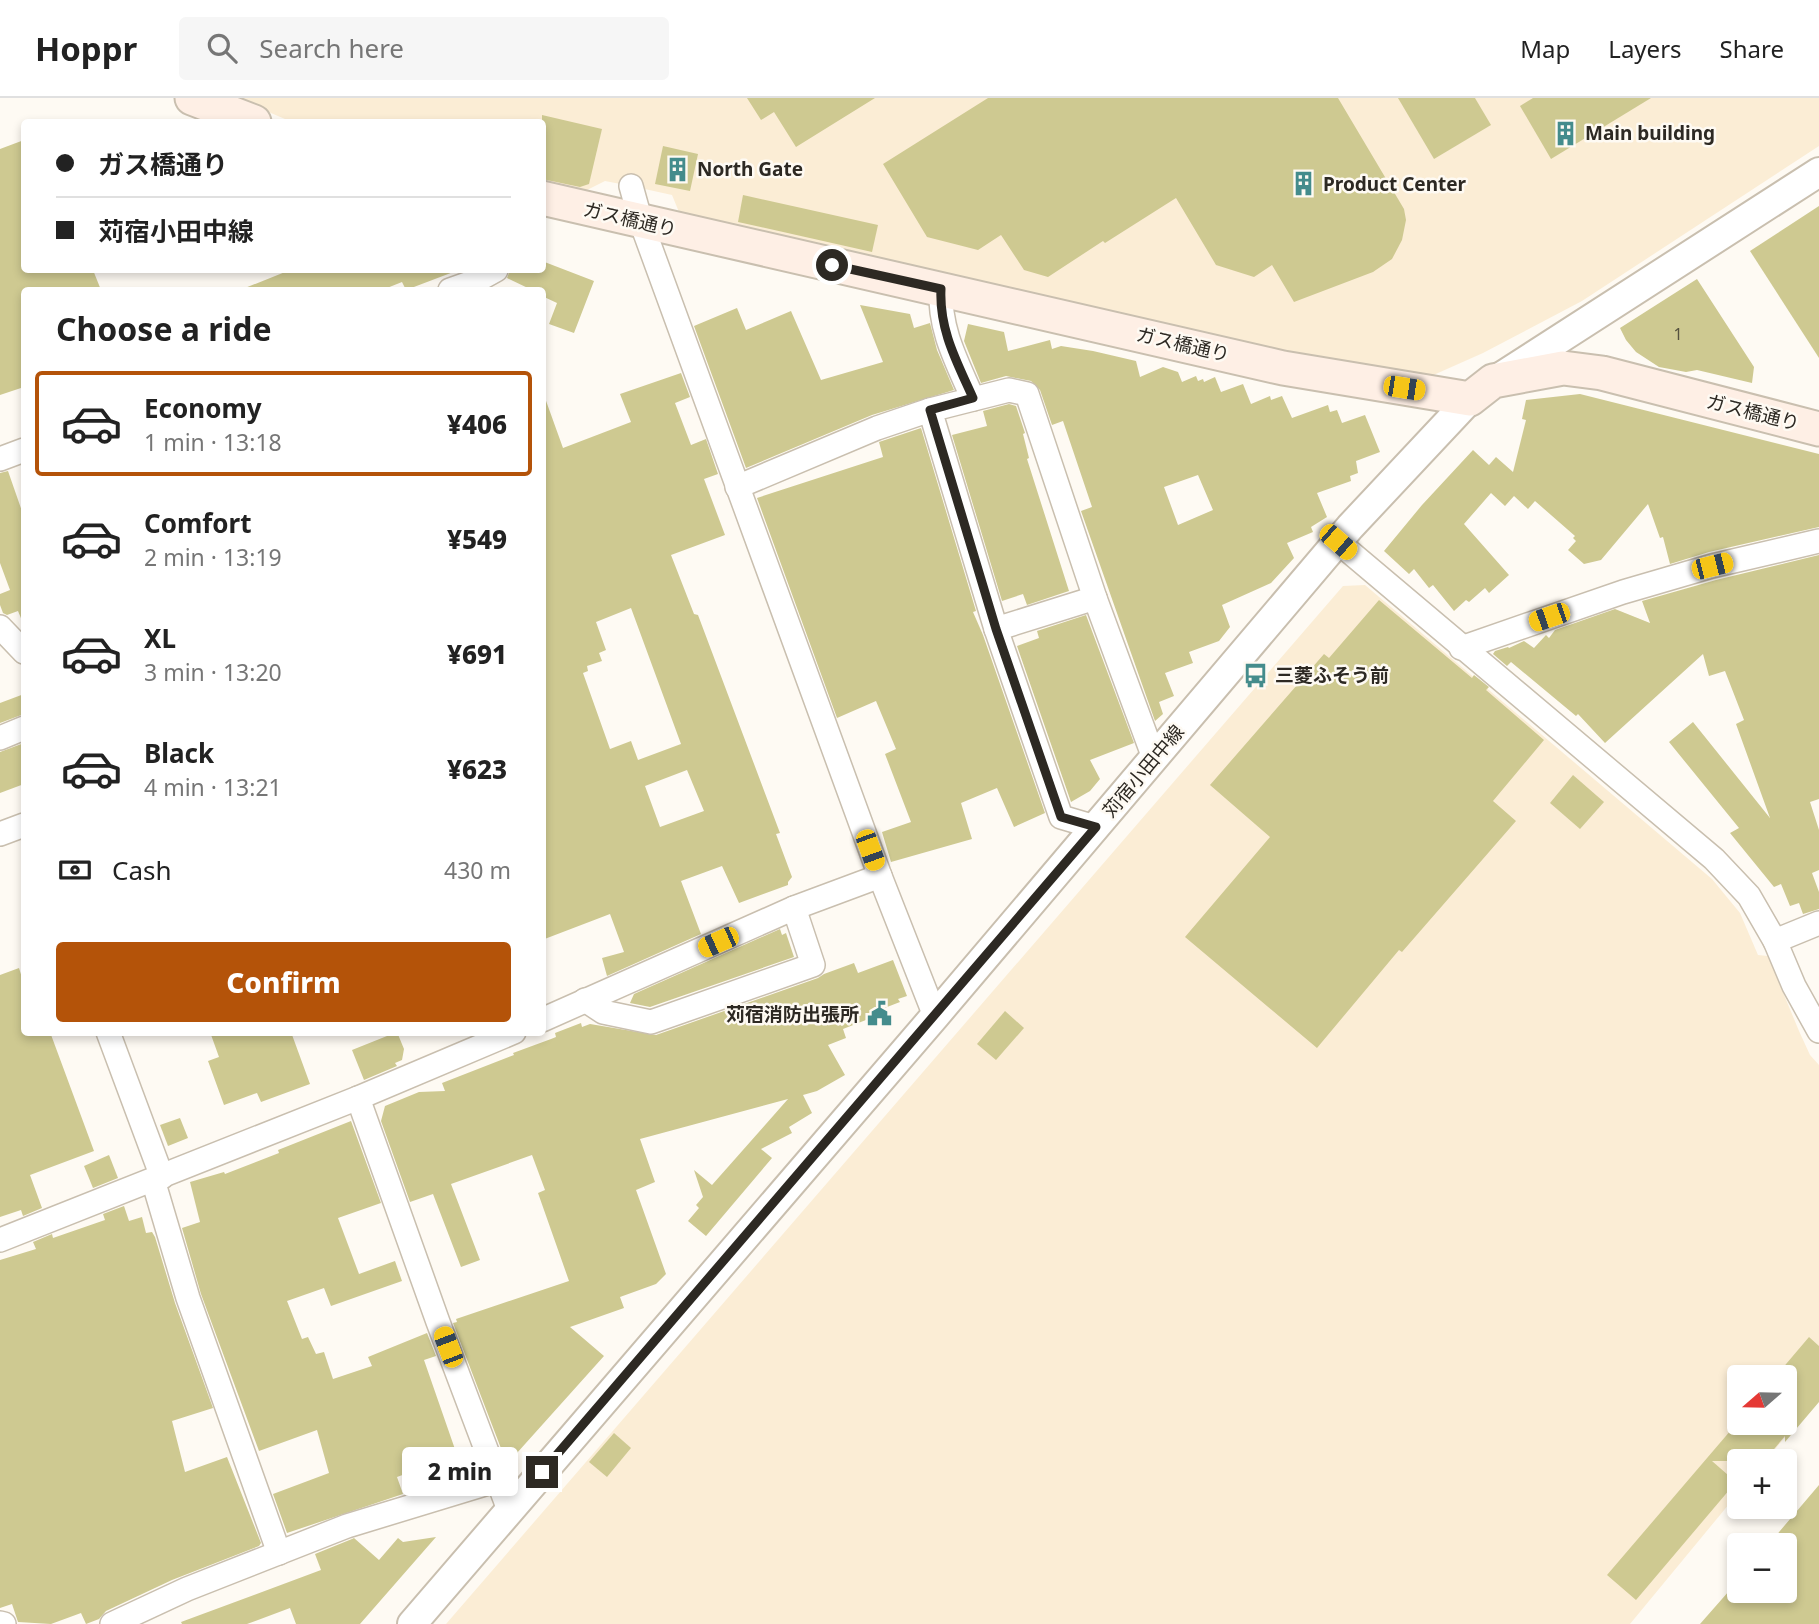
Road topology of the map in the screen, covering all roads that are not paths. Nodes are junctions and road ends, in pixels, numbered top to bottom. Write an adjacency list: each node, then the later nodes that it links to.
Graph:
1 (192, 98): 2 (main road)
2 (246, 119)
3 (1819, 172): 10 (street, 苅宿小田中線)
4 (631, 186): 6 (street)
5 (546, 199): 6 (main road, ガス橋通り)
6 (641, 222): 9 (main road, ガス橋通り); 16 (street)
7 (491, 273): 8 (street)
8 (458, 287)
9 (941, 289): 10 (main road, ガス橋通り); 11 (street)
10 (1482, 390): 13 (main road, ガス橋通り); 18 (street, 苅宿小田中線)
11 (973, 398): 12 (street); 19 (street)
12 (930, 410): 16 (street); 20 (street)
13 (1819, 429)
14 (21, 451): 15 (street)
15 (0, 459)
16 (737, 487): 28 (street)
17 (1819, 541): 21 (street)
18 (1338, 542): 21 (street); 24 (street, 苅宿小田中線)
19 (1094, 598): 20 (street); 24 (street)
20 (996, 629): 26 (street)
21 (1461, 648): 31 (street)
22 (21, 729): 23 (street)
23 (0, 738)
24 (1154, 758): 26 (street, 苅宿小田中線)
25 (21, 826): 27 (street)
26 (1096, 827): 33 (street, 苅宿小田中線)
27 (0, 834)
28 (880, 876): 29 (street); 33 (street)
29 (794, 908): 32 (street); 32 (street)
30 (1819, 923): 31 (street)
31 (1775, 941): 35 (street)
32 (585, 1000): 34 (street)
33 (935, 1016): 42 (street, 苅宿小田中線)
34 (546, 1018)
35 (1819, 1031)
36 (108, 1036): 39 (street)
37 (505, 1036): 38 (street)
38 (358, 1098): 39 (street); 41 (street)
39 (158, 1178): 40 (street); 43 (street)
40 (0, 1240)
41 (498, 1480): 42 (street); 43 (street)
42 (509, 1510): 45 (street, 苅宿小田中線)
43 (279, 1553): 44 (street)
44 (112, 1624)
45 (412, 1624)

